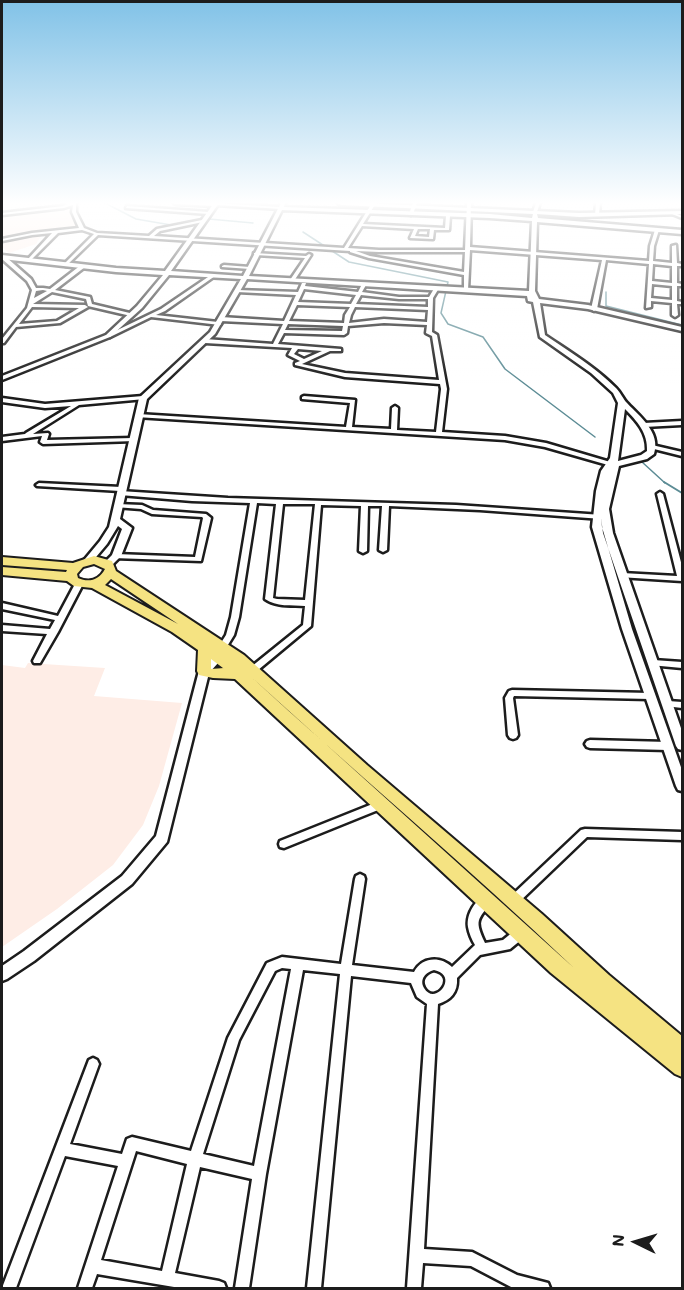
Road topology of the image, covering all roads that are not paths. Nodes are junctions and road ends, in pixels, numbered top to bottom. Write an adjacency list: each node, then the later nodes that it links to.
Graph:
1 (8, 263): 29 (street)
2 (53, 263): 13 (street)
3 (174, 263): 18 (street)
4 (252, 263): 17 (street)
5 (304, 263): 22 (street)
6 (404, 263): 19 (street)
7 (466, 263): 19 (street)
8 (532, 263): 36 (street)
9 (603, 263): 47 (street)
10 (651, 263): 23 (street)
11 (656, 263): 12 (street)
12 (675, 264): 14 (street); 25 (street)
13 (66, 265): 15 (street)
14 (682, 265)
15 (83, 266): 18 (street); 31 (street)
16 (224, 266): 17 (street)
17 (250, 268): 21 (street)
18 (168, 272): 20 (street); 48 (street)
19 (466, 274): 30 (street)
20 (213, 276): 21 (street); 50 (street)
21 (245, 278): 22 (street); 32 (street)
22 (292, 280): 24 (street)
23 (650, 282): 25 (street); 37 (street)
24 (304, 284): 26 (street); 33 (street); 34 (street)
25 (675, 284): 27 (street); 38 (street)
26 (364, 285): 28 (street); 33 (street)
27 (682, 285)
28 (439, 289): 30 (street); 35 (street)
29 (34, 290): 31 (street); 39 (street)
30 (466, 290): 36 (street)
31 (51, 291): 39 (street); 42 (street)
32 (237, 291): 34 (street); 51 (street)
33 (359, 293): 35 (street); 43 (street)
34 (300, 294): 40 (street)
35 (431, 298): 46 (street)
36 (532, 299): 47 (street); 57 (street); 73 (street)
37 (649, 299): 38 (street); 45 (street)
38 (675, 302): 41 (street); 49 (street)
39 (31, 303): 42 (street); 55 (street)
40 (296, 303): 43 (street); 53 (street)
41 (682, 303)
42 (88, 306): 48 (street); 55 (street)
43 (352, 307): 44 (street); 56 (street)
44 (386, 308): 46 (street); 52 (street)
45 (648, 308)
46 (430, 309): 54 (street)
47 (594, 309): 57 (street)
48 (131, 314): 59 (street)
49 (675, 315)
50 (152, 316): 51 (street); 59 (street)
51 (219, 321): 53 (street); 60 (street)
52 (384, 321): 54 (street); 56 (street)
53 (285, 322): 56 (street); 58 (street)
54 (429, 324): 68 (street)
55 (15, 326): 61 (street)
56 (345, 326): 58 (street)
57 (682, 330)
58 (281, 331): 62 (street)
59 (108, 336): 67 (street)
60 (205, 341): 62 (street); 69 (street)
61 (2, 342)
62 (275, 346): 63 (street)
63 (296, 347): 64 (street); 66 (street)
64 (328, 350): 65 (street); 66 (street)
65 (339, 351)
66 (305, 361): 68 (street)
67 (2, 378)
68 (443, 382): 80 (street)
69 (142, 398): 72 (street); 75 (street)
70 (304, 398): 78 (street)
71 (2, 400): 72 (street)
72 (79, 404): 81 (street)
73 (622, 404): 77 (street); 86 (street)
74 (395, 408): 79 (street)
75 (138, 416): 78 (street); 83 (street)
76 (682, 423): 77 (street)
77 (644, 425): 84 (street)
78 (349, 428): 79 (street)
79 (394, 430): 80 (street)
80 (440, 433): 86 (street)
81 (24, 436): 82 (street); 83 (street)
82 (2, 439)
83 (133, 440): 88 (street)
84 (652, 447): 85 (street); 86 (street)
85 (682, 454)
86 (613, 462): 96 (street)
87 (39, 485): 88 (street)
88 (121, 491): 90 (street); 95 (street)
89 (660, 494): 105 (street)
90 (254, 502): 91 (street); 111 (street)
91 (280, 503): 92 (street); 106 (street)
92 (318, 504): 93 (street); 106 (street)
93 (365, 504): 94 (street); 99 (street)
94 (386, 504): 96 (street); 98 (street)
95 (117, 506): 97 (street); 101 (street)
96 (601, 517): 103 (street); 116 (street)
97 (114, 519): 100 (street); 101 (street)
98 (383, 550)
99 (363, 551)
100 (88, 561): 101 (main road); 104 (main road)
101 (112, 564): 104 (main road); 111 (main road)
102 (3, 571): 104 (main road)
103 (622, 575): 105 (street); 113 (street)
104 (80, 578): 108 (street); 111 (main road)
105 (682, 579)
106 (309, 603): 111 (street)
107 (2, 606): 108 (street)
108 (61, 619): 110 (street)
109 (2, 628): 110 (street)
110 (54, 632): 112 (street)
111 (231, 660): 115 (main road); 115 (main road); 124 (main road); 128 (main road)
112 (37, 661)
113 (653, 663): 114 (street); 117 (street)
114 (682, 664)
115 (206, 676): 136 (street)
116 (650, 696): 119 (street); 122 (street)
117 (668, 704): 118 (street); 121 (street)
118 (682, 705)
119 (513, 735)
120 (590, 744): 122 (street)
121 (682, 745)
122 (668, 746): 123 (street)
123 (682, 786)
124 (380, 805): 126 (street); 129 (main road)
125 (682, 836): 130 (street)
126 (284, 844)
127 (360, 879): 135 (street)
128 (498, 887): 129 (street); 130 (main road)
129 (485, 900): 132 (main road); 133 (street)
130 (513, 901): 131 (main road)
131 (536, 920): 132 (street); 140 (main road)
132 (521, 933): 133 (street); 142 (main road)
133 (482, 948): 137 (street)
134 (298, 964): 135 (street); 144 (street); 146 (street)
135 (346, 970): 138 (street); 154 (street)
136 (2, 974)
137 (450, 977): 138 (street); 139 (street)
138 (416, 978): 139 (street)
139 (433, 999): 147 (street)
140 (682, 1048)
141 (93, 1064): 143 (street)
142 (682, 1067)
143 (61, 1149): 145 (street); 150 (street)
144 (195, 1159): 145 (street); 146 (street); 149 (street)
145 (126, 1161): 148 (street)
146 (259, 1174): 153 (street)
147 (416, 1256): 155 (street); 156 (street)
148 (92, 1266): 149 (street); 151 (street)
149 (167, 1279): 152 (street)
150 (9, 1288)
151 (85, 1288)
152 (219, 1288)
153 (242, 1288)
154 (314, 1288)
155 (414, 1288)
156 (543, 1288)

